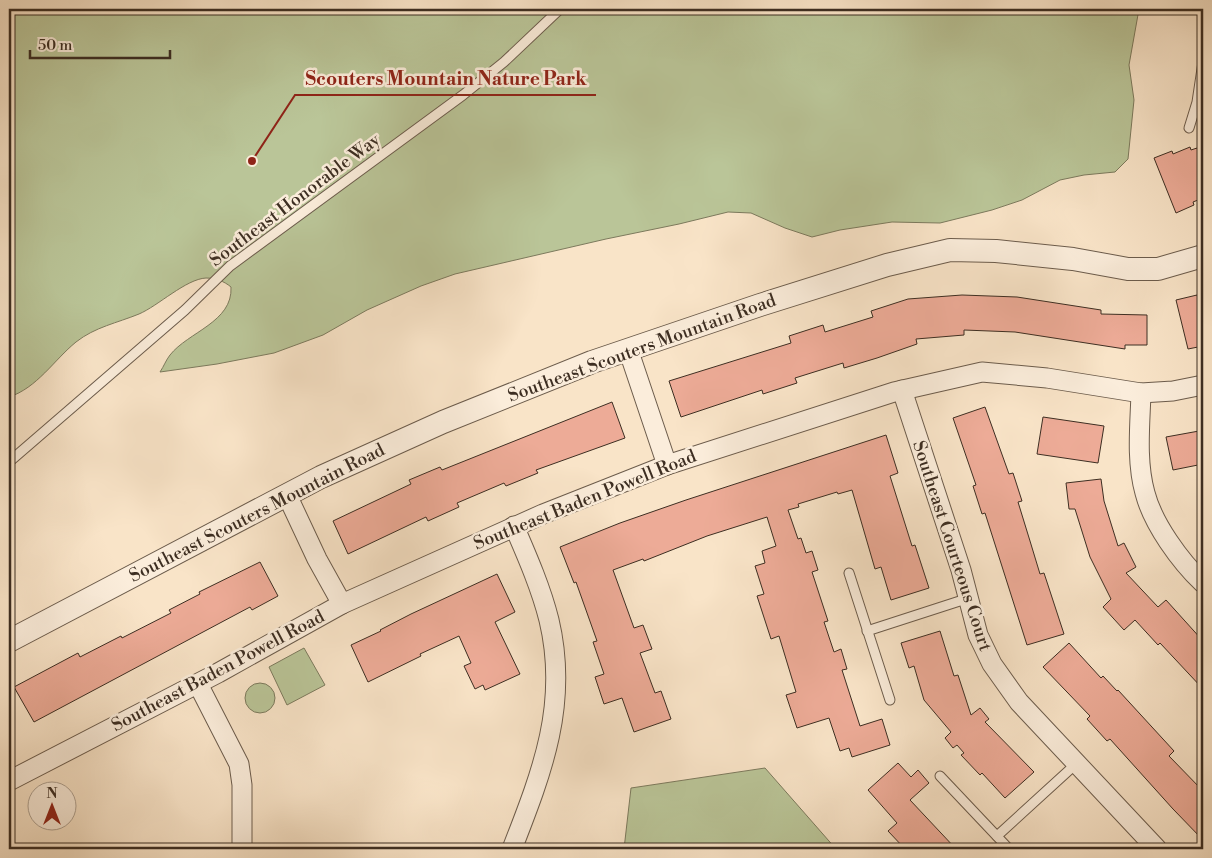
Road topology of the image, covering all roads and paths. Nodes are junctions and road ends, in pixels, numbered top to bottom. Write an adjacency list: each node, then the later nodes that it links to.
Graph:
1 (560, 9): 9 (lane, Southeast Honorable Way)
2 (1203, 62): 3 (lane)
3 (1189, 128)
4 (1203, 256): 5 (street, Southeast Scouters Mountain Road)
5 (628, 350): 10 (street); 11 (street, Southeast Scouters Mountain Road)
6 (1203, 385): 8 (street, Southeast Baden Powell Road)
7 (902, 390): 8 (street, Southeast Baden Powell Road); 10 (street, Southeast Baden Powell Road); 15 (street, Southeast Courteous Court)
8 (1140, 393): 14 (street)
9 (9, 462)
10 (667, 465): 12 (street, Southeast Baden Powell Road)
11 (287, 495): 16 (street); 18 (street, Southeast Scouters Mountain Road)
12 (514, 526): 16 (street, Southeast Baden Powell Road); 26 (street)
13 (850, 573): 17 (lane)
14 (1203, 583)
15 (969, 598): 17 (lane); 21 (street, Southeast Courteous Court)
16 (342, 604): 19 (street, Southeast Baden Powell Road)
17 (868, 631): 20 (lane)
18 (9, 640)
19 (198, 684): 23 (street, Southeast Baden Powell Road); 25 (street)
20 (890, 700)
21 (1077, 762): 24 (lane); 28 (street, Southeast Courteous Court)
22 (940, 776): 24 (lane)
23 (9, 781)
24 (997, 836): 27 (lane)
25 (242, 849)
26 (512, 849)
27 (1009, 849)
28 (1157, 849)

